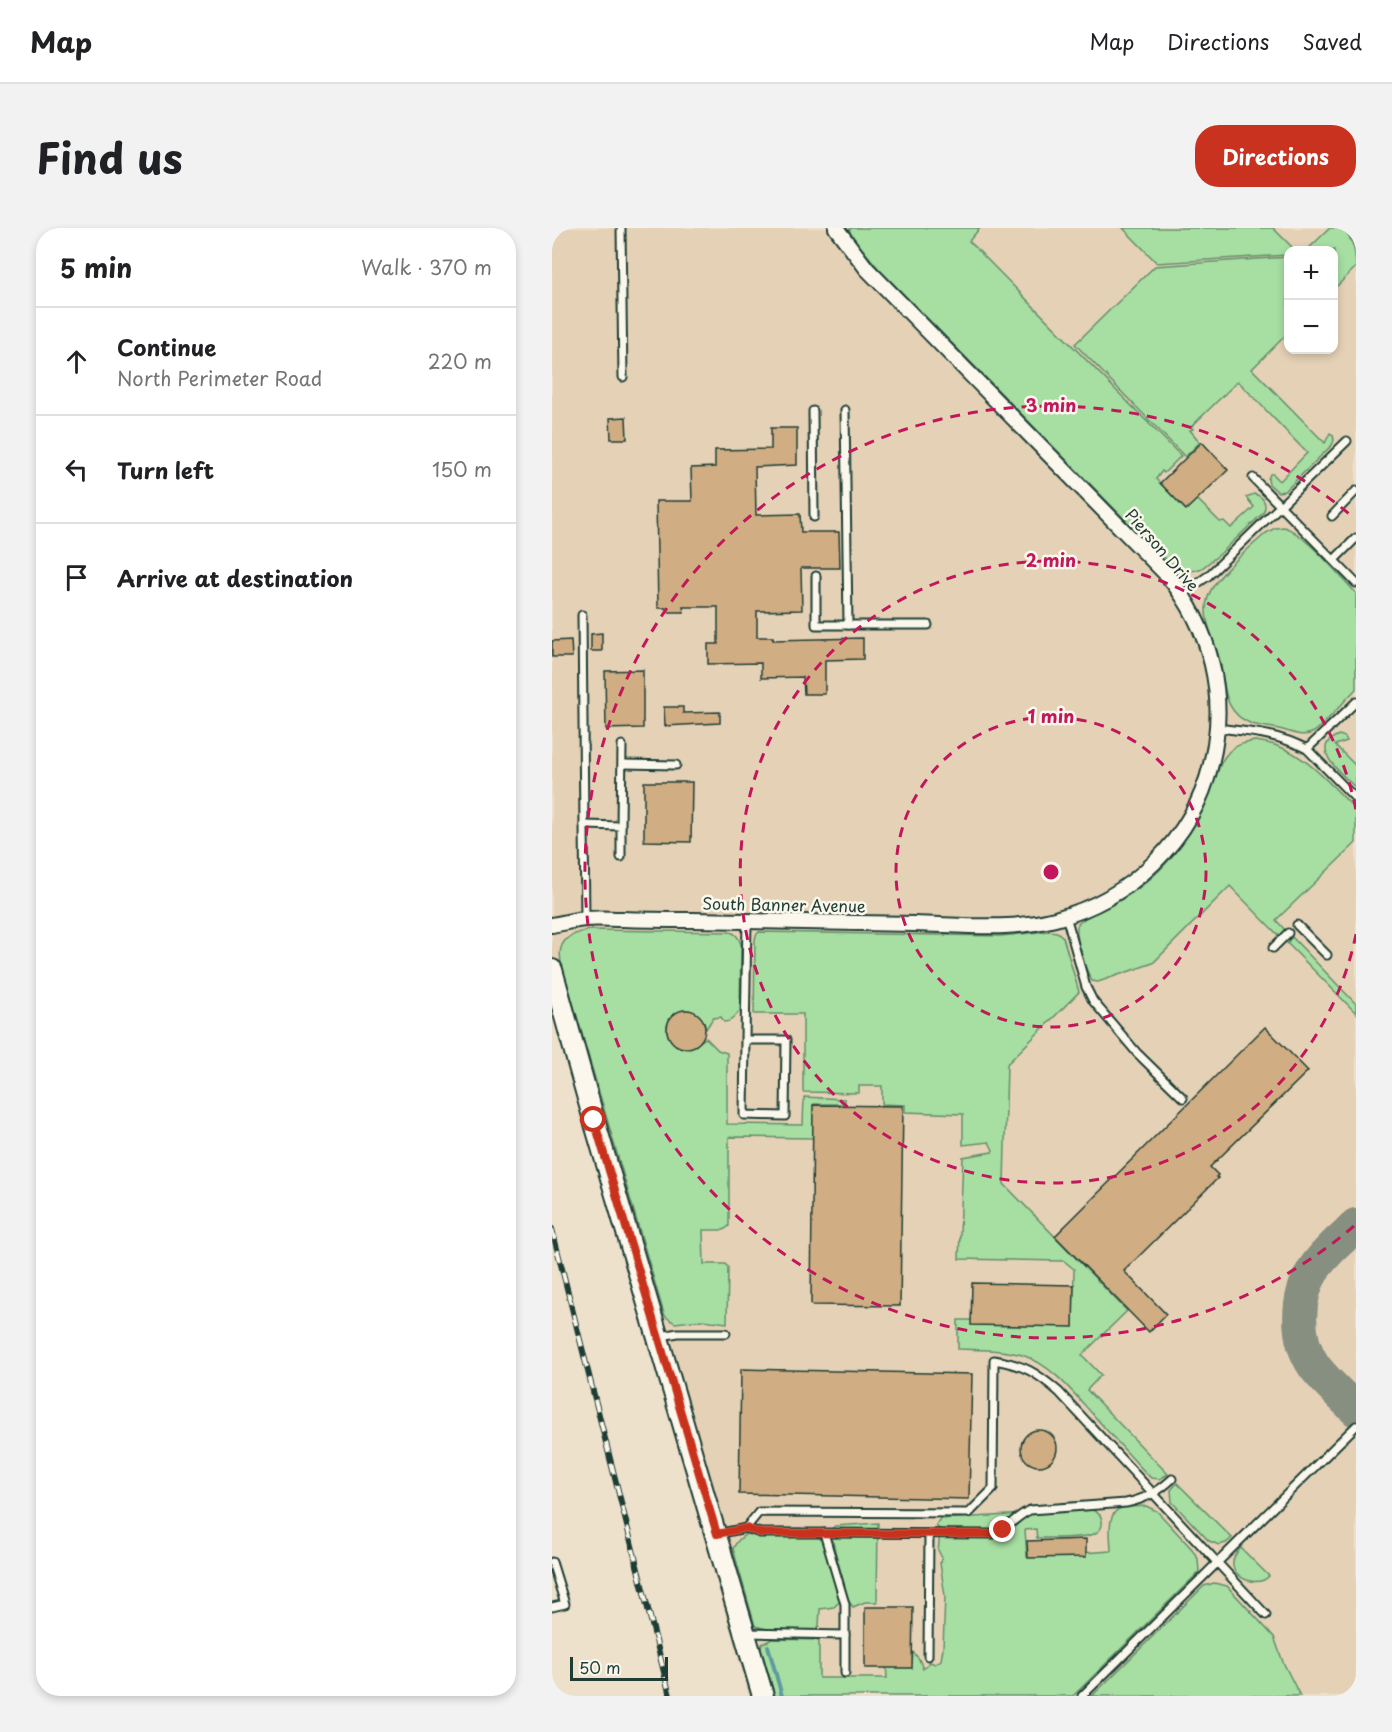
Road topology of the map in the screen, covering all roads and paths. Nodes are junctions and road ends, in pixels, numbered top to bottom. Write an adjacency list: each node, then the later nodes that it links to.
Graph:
1 (621, 228): 5 (lane)
2 (836, 228): 18 (street, Pierson Drive)
3 (1352, 228): 4 (lane)
4 (1356, 236)
5 (624, 377)
6 (845, 410): 20 (lane)
7 (813, 411): 13 (lane)
8 (1347, 441): 11 (lane)
9 (1253, 478): 11 (lane)
10 (1356, 491): 12 (lane)
11 (1280, 505): 15 (lane); 18 (lane)
12 (1332, 516)
13 (814, 517)
14 (1356, 538): 15 (lane)
15 (1334, 560): 17 (lane)
16 (816, 576): 20 (lane)
17 (1356, 583)
18 (1182, 594): 23 (street, Pierson Drive)
19 (582, 615): 29 (lane)
20 (848, 625): 21 (lane)
21 (928, 625)
22 (1356, 702): 25 (lane)
23 (1217, 728): 25 (lane); 32 (street, Pierson Drive)
24 (622, 745): 26 (lane)
25 (1306, 749): 28 (lane)
26 (622, 764): 27 (lane); 30 (lane)
27 (676, 765)
28 (1356, 799)
29 (584, 825): 30 (lane); 33 (lane)
30 (621, 826): 31 (lane)
31 (621, 857)
32 (1066, 916): 37 (street, Pierson Drive); 43 (lane)
33 (585, 919): 34 (street, South Banner Avenue); 35 (street, South Banner Avenue)
34 (747, 920): 37 (street, South Banner Avenue); 42 (lane)
35 (552, 925)
36 (1297, 925): 40 (lane)
37 (1017, 926)
38 (1288, 933): 39 (lane)
39 (1273, 948)
40 (1327, 955)
41 (552, 970): 45 (street)
42 (745, 1040): 42 (lane)
43 (1183, 1098)
44 (726, 1333): 45 (lane)
45 (658, 1337): 51 (street)
46 (1356, 1426): 54 (lane)
47 (1172, 1479): 48 (lane)
48 (1152, 1494): 49 (lane); 52 (lane); 54 (lane)
49 (746, 1528): 50 (lane); 51 (lane)
50 (824, 1533): 52 (lane); 58 (lane)
51 (717, 1534): 57 (street)
52 (929, 1534): 59 (lane)
53 (552, 1562): 55 (lane)
54 (1217, 1562): 56 (lane); 62 (lane)
55 (552, 1607)
56 (1266, 1616)
57 (745, 1633): 58 (lane); 61 (street)
58 (845, 1635): 60 (lane)
59 (928, 1656)
60 (845, 1673)
61 (763, 1696)
62 (1082, 1696)

